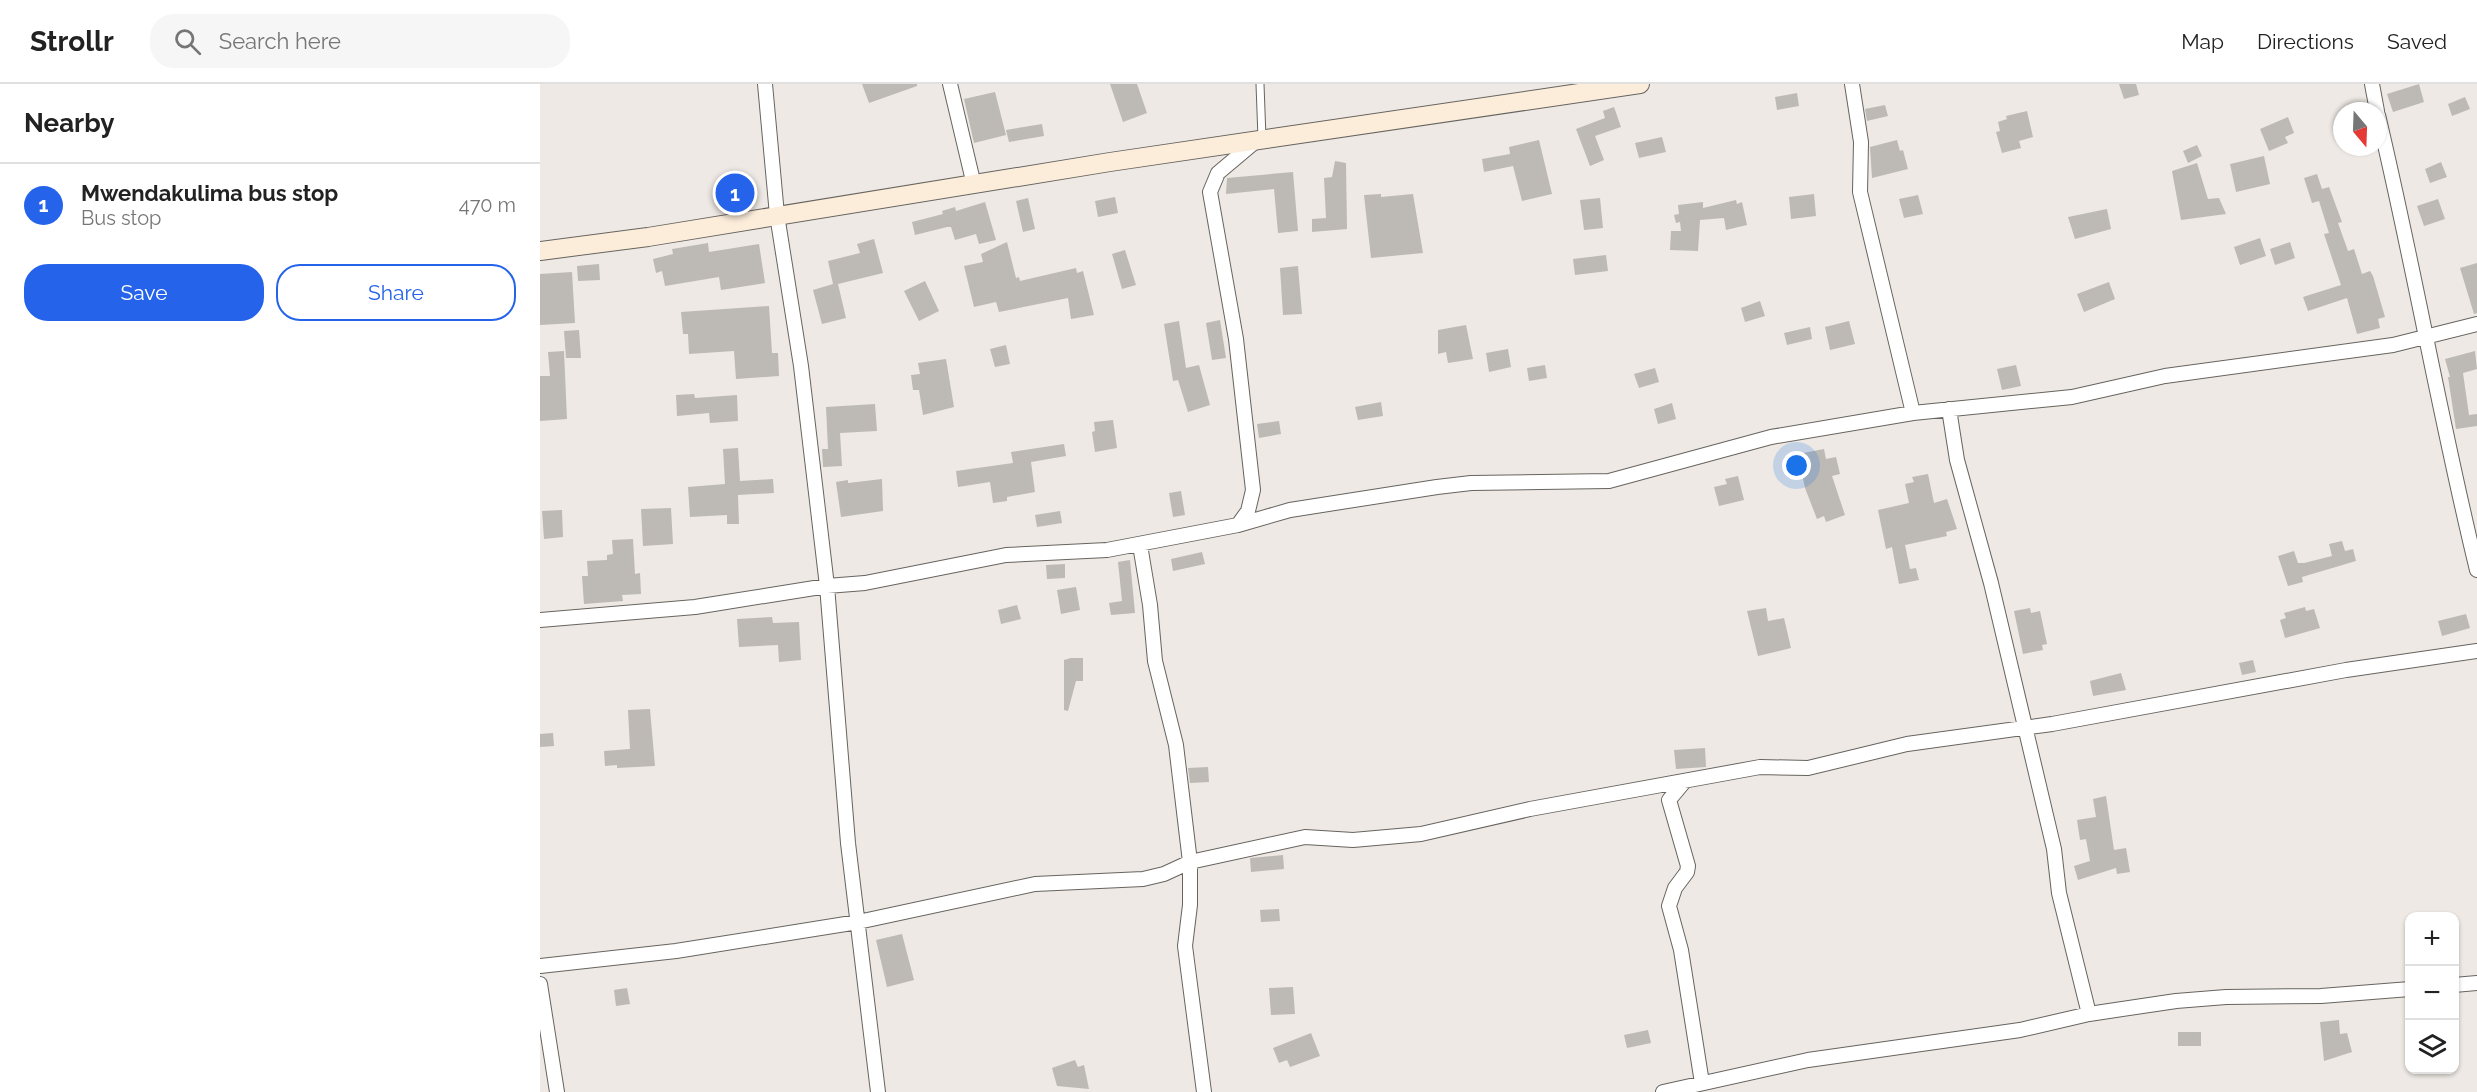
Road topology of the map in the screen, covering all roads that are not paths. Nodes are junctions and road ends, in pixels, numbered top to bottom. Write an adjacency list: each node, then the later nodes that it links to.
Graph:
1 (765, 84): 11 (street)
2 (950, 84): 10 (street)
3 (1260, 84): 8 (lane)
4 (1640, 84): 8 (street)
5 (1852, 84): 16 (street)
6 (2372, 84): 7 (street)
7 (2376, 102)
8 (1260, 140): 10 (street); 17 (street)
9 (2387, 154): 14 (street)
10 (974, 184): 11 (street)
11 (777, 215): 12 (street); 20 (street)
12 (540, 251)
13 (2477, 324): 14 (street)
14 (2427, 337): 15 (street); 19 (street)
15 (1949, 409): 16 (street); 23 (street)
16 (1913, 412): 17 (street)
17 (1238, 525): 18 (street)
18 (1140, 545): 20 (street); 25 (street)
19 (2477, 570)
20 (827, 586): 21 (street); 26 (street)
21 (540, 620)
22 (2477, 651): 23 (street)
23 (2025, 728): 24 (street); 32 (street)
24 (1684, 782): 25 (street); 33 (street)
25 (1190, 862): 26 (street); 36 (street)
26 (858, 922): 27 (street); 35 (street)
27 (540, 966)
28 (2477, 982): 30 (street)
29 (540, 984): 34 (street)
30 (2459, 984)
31 (2405, 988): 32 (street)
32 (2089, 1014): 33 (street)
33 (1702, 1083): 37 (street)
34 (557, 1092)
35 (878, 1092)
36 (1204, 1092)
37 (1663, 1092)

